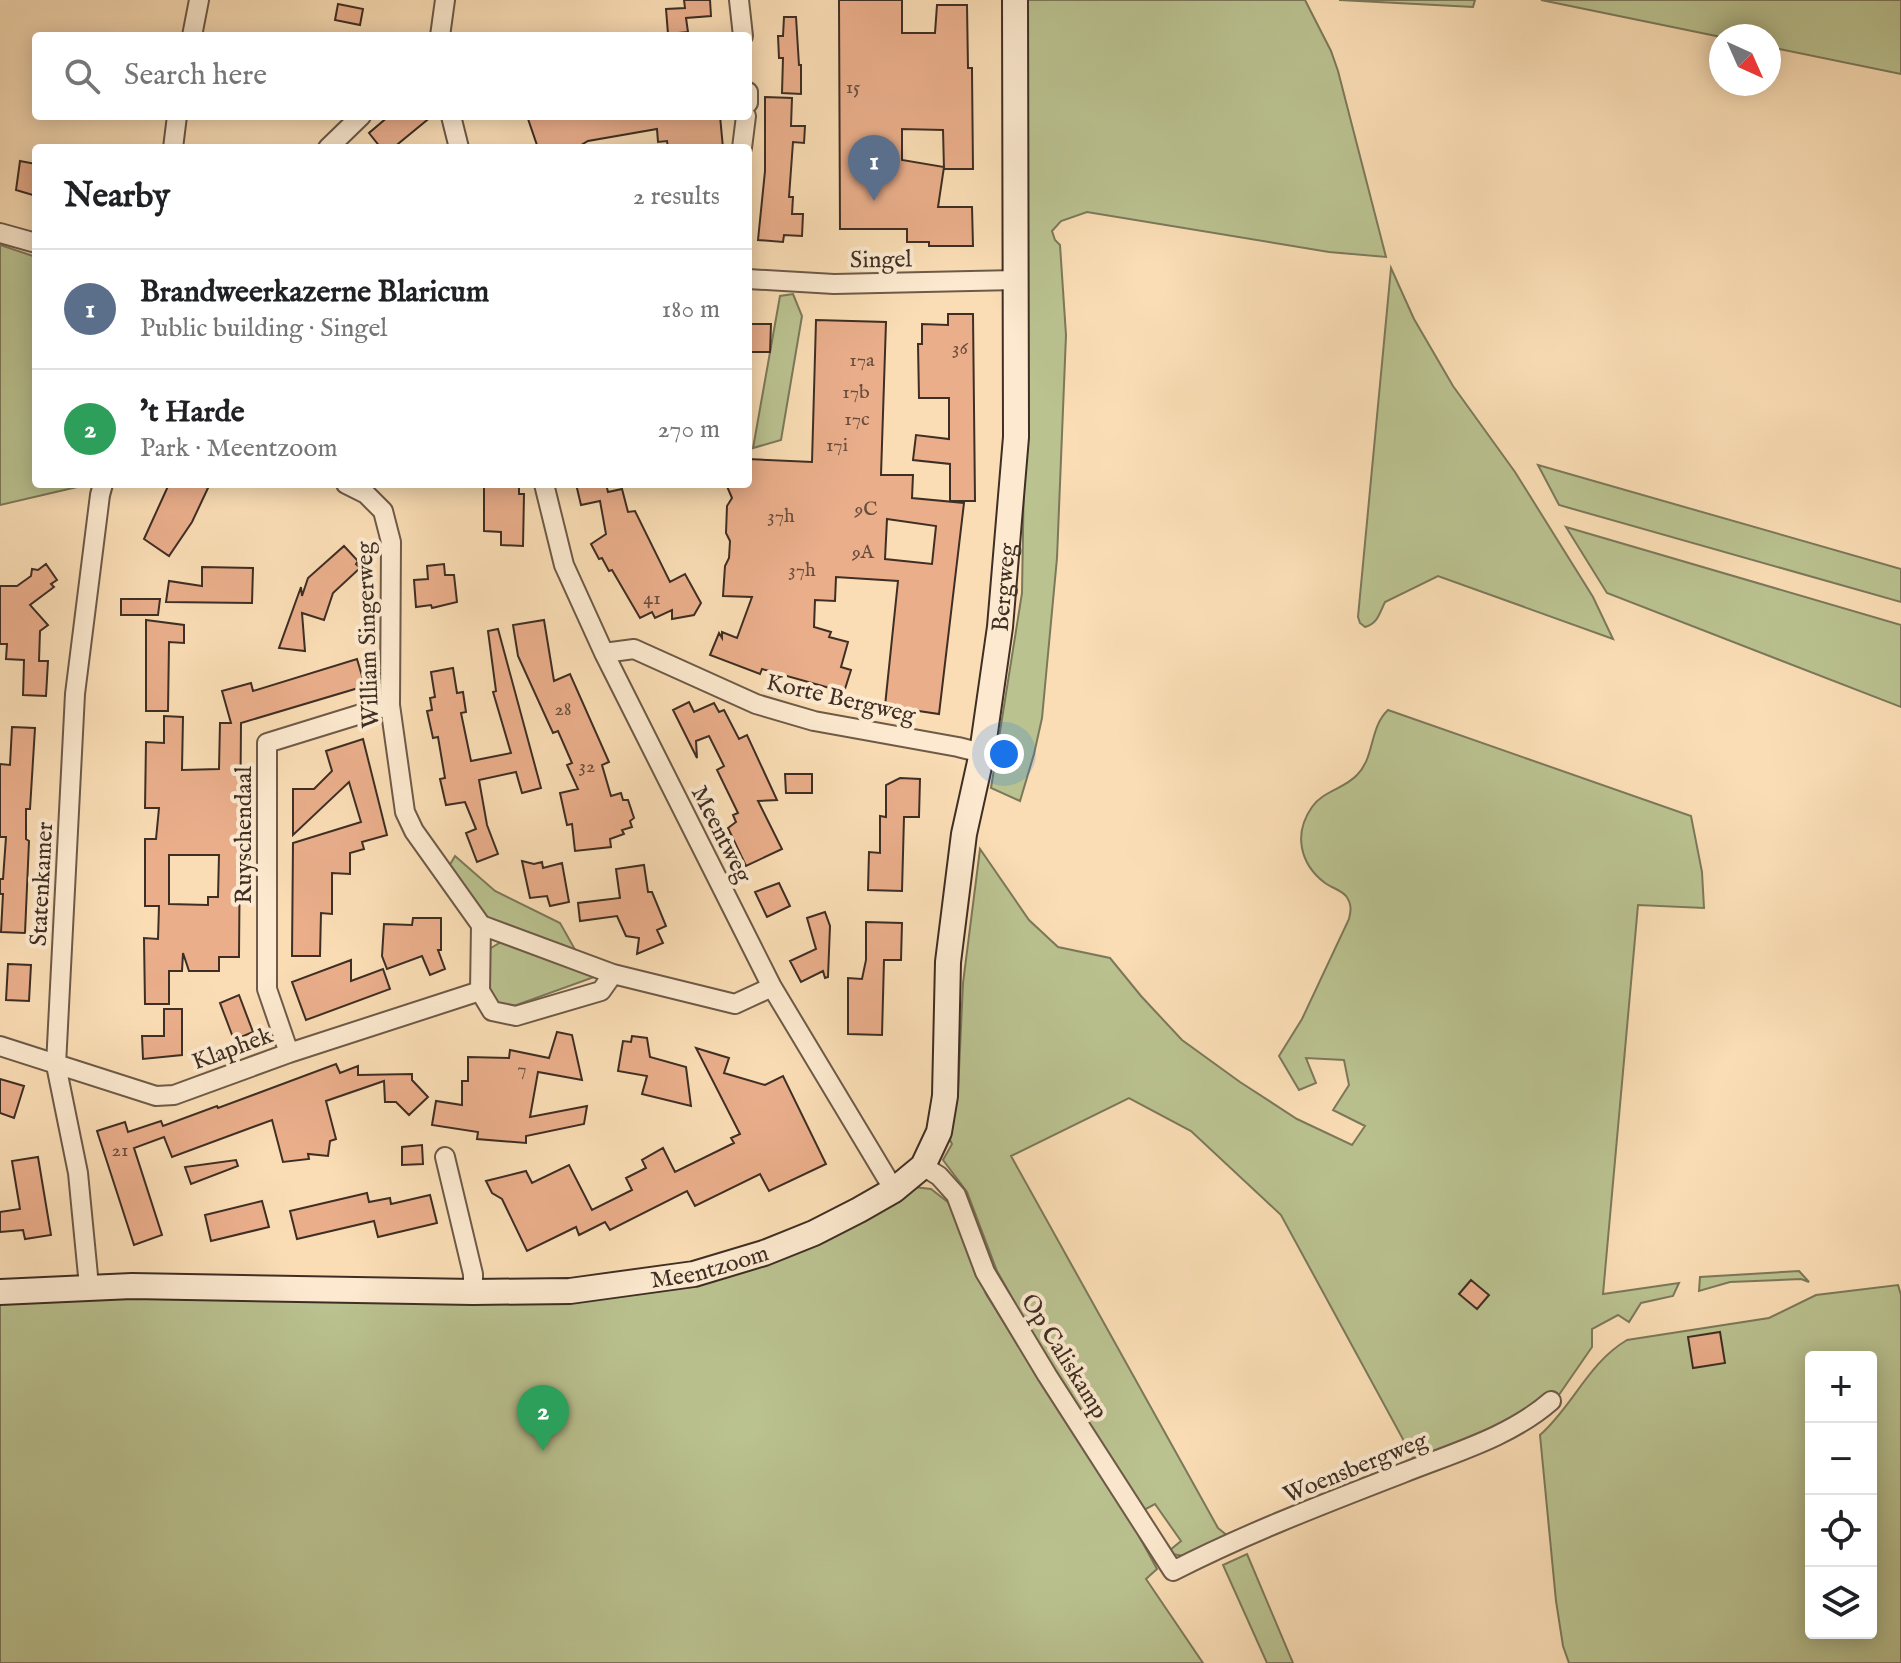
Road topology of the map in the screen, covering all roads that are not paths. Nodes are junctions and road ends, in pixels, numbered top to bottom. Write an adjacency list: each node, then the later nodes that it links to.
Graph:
1 (199, 0): 5 (street)
2 (445, 0): 6 (street)
3 (739, 0): 7 (street)
4 (1015, 0): 19 (street, Bergweg)
5 (193, 32)
6 (441, 32)
7 (743, 32)
8 (176, 120): 12 (street)
9 (357, 120): 13 (street)
10 (452, 120): 14 (street)
11 (746, 120): 15 (street)
12 (174, 144)
13 (332, 144)
14 (458, 144)
15 (742, 144)
16 (0, 233): 17 (street)
17 (32, 242)
18 (752, 279): 19 (street, Singel)
19 (1016, 280): 25 (street, Bergweg)
20 (102, 488): 32 (street, Statenkamer)
21 (354, 488): 24 (street, William Singerweg)
22 (545, 488): 23 (street, Meentweg)
23 (604, 653): 25 (street, Korte Bergweg); 28 (street, Meentweg)
24 (390, 705): 26 (street, William Singerweg); 31 (street, Ruyschendaal)
25 (982, 753): 34 (street, Bergweg)
26 (481, 925): 27 (street); 29 (street)
27 (613, 974): 28 (street); 29 (street)
28 (772, 987): 35 (street, Meentweg)
29 (480, 991): 31 (street, Klaphek)
30 (0, 1046): 32 (street, Klaphek)
31 (289, 1053): 32 (street, Klaphek)
32 (56, 1065): 36 (street, Statenkamer)
33 (445, 1157): 38 (street)
34 (923, 1166): 35 (street, Meentzoom); 40 (street, Op Caliskamp)
35 (894, 1190): 38 (street, Meentzoom)
36 (89, 1286): 37 (street, Meentzoom); 38 (street, Meentzoom)
37 (0, 1292)
38 (473, 1292)
39 (1551, 1401): 40 (street, Woensbergweg)
40 (1173, 1571)

